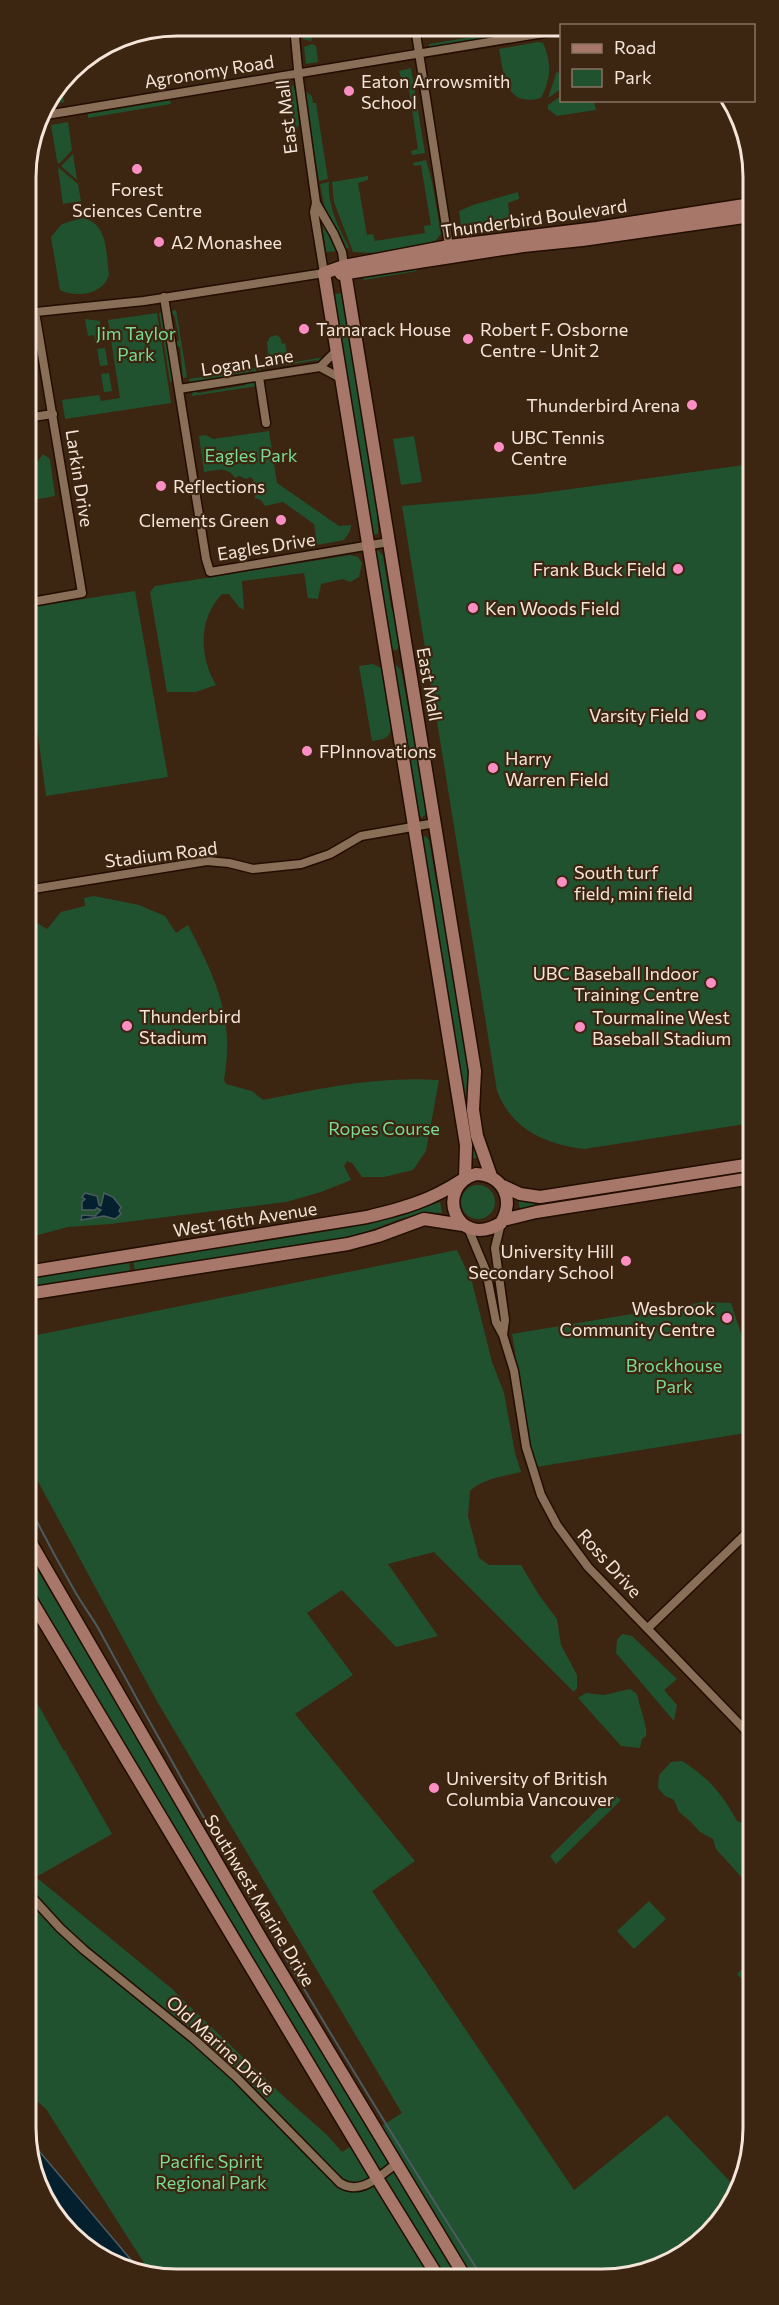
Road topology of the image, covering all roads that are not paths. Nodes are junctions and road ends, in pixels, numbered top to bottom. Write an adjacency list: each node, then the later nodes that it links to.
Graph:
1 (295, 36): 5 (street, East Mall)
2 (416, 36): 4 (street)
3 (524, 36): 4 (street, Agronomy Road)
4 (419, 53): 5 (street, Agronomy Road); 10 (street)
5 (298, 73): 6 (street, Agronomy Road); 7 (street, East Mall)
6 (51, 114)
7 (316, 203): 11 (street, East Mall); 12 (street, East Mall)
8 (743, 205): 10 (main road, Thunderbird Boulevard)
9 (743, 217): 11 (main road, Thunderbird Boulevard)
10 (449, 246): 11 (main road, Thunderbird Boulevard)
11 (345, 270): 12 (main road, Thunderbird Boulevard); 24 (main road, East Mall)
12 (324, 273): 13 (street, Thunderbird Boulevard); 16 (main road, East Mall)
13 (164, 297): 14 (street, Thunderbird Boulevard); 20 (street, Eagles Drive)
14 (36, 311)
15 (36, 340): 21 (street, Larkin Drive)
16 (337, 350): 17 (street, Logan Lane); 19 (main road, East Mall)
17 (320, 367): 18 (street, Logan Lane); 19 (street, Logan Lane)
18 (258, 377): 20 (street, Logan Lane); 23 (street)
19 (342, 379): 25 (main road, East Mall)
20 (179, 389): 25 (street, Eagles Drive)
21 (52, 414): 22 (street); 26 (street, Larkin Drive)
22 (36, 416)
23 (266, 423)
24 (389, 542): 25 (street, Eagles Drive); 27 (main road, East Mall)
25 (369, 546): 28 (main road, East Mall)
26 (36, 601)
27 (435, 823): 28 (street, Stadium Road); 31 (main road, East Mall)
28 (415, 825): 29 (street, Stadium Road); 32 (main road, East Mall)
29 (36, 889)
30 (743, 1165): 34 (main road)
31 (491, 1176): 32 (main road); 34 (main road)
32 (463, 1179): 36 (main road); 37 (main road, West 16th Avenue)
33 (743, 1179): 35 (main road)
34 (503, 1186): 35 (main road)
35 (502, 1221): 36 (main road); 39 (street, Ross Drive)
36 (466, 1227): 38 (main road); 39 (street, Ross Drive)
37 (36, 1271)
38 (36, 1293)
39 (503, 1335): 43 (street, Ross Drive)
40 (743, 1537): 43 (street)
41 (36, 1552): 46 (main road, Southwest Marine Drive)
42 (36, 1608): 47 (main road)
43 (648, 1628): 44 (street, Ross Drive)
44 (743, 1728)
45 (36, 1902): 47 (street, Old Marine Drive)
46 (396, 2164): 47 (street, Old Marine Drive); 49 (main road, Southwest Marine Drive)
47 (376, 2178): 48 (main road)
48 (433, 2269)
49 (460, 2269)

